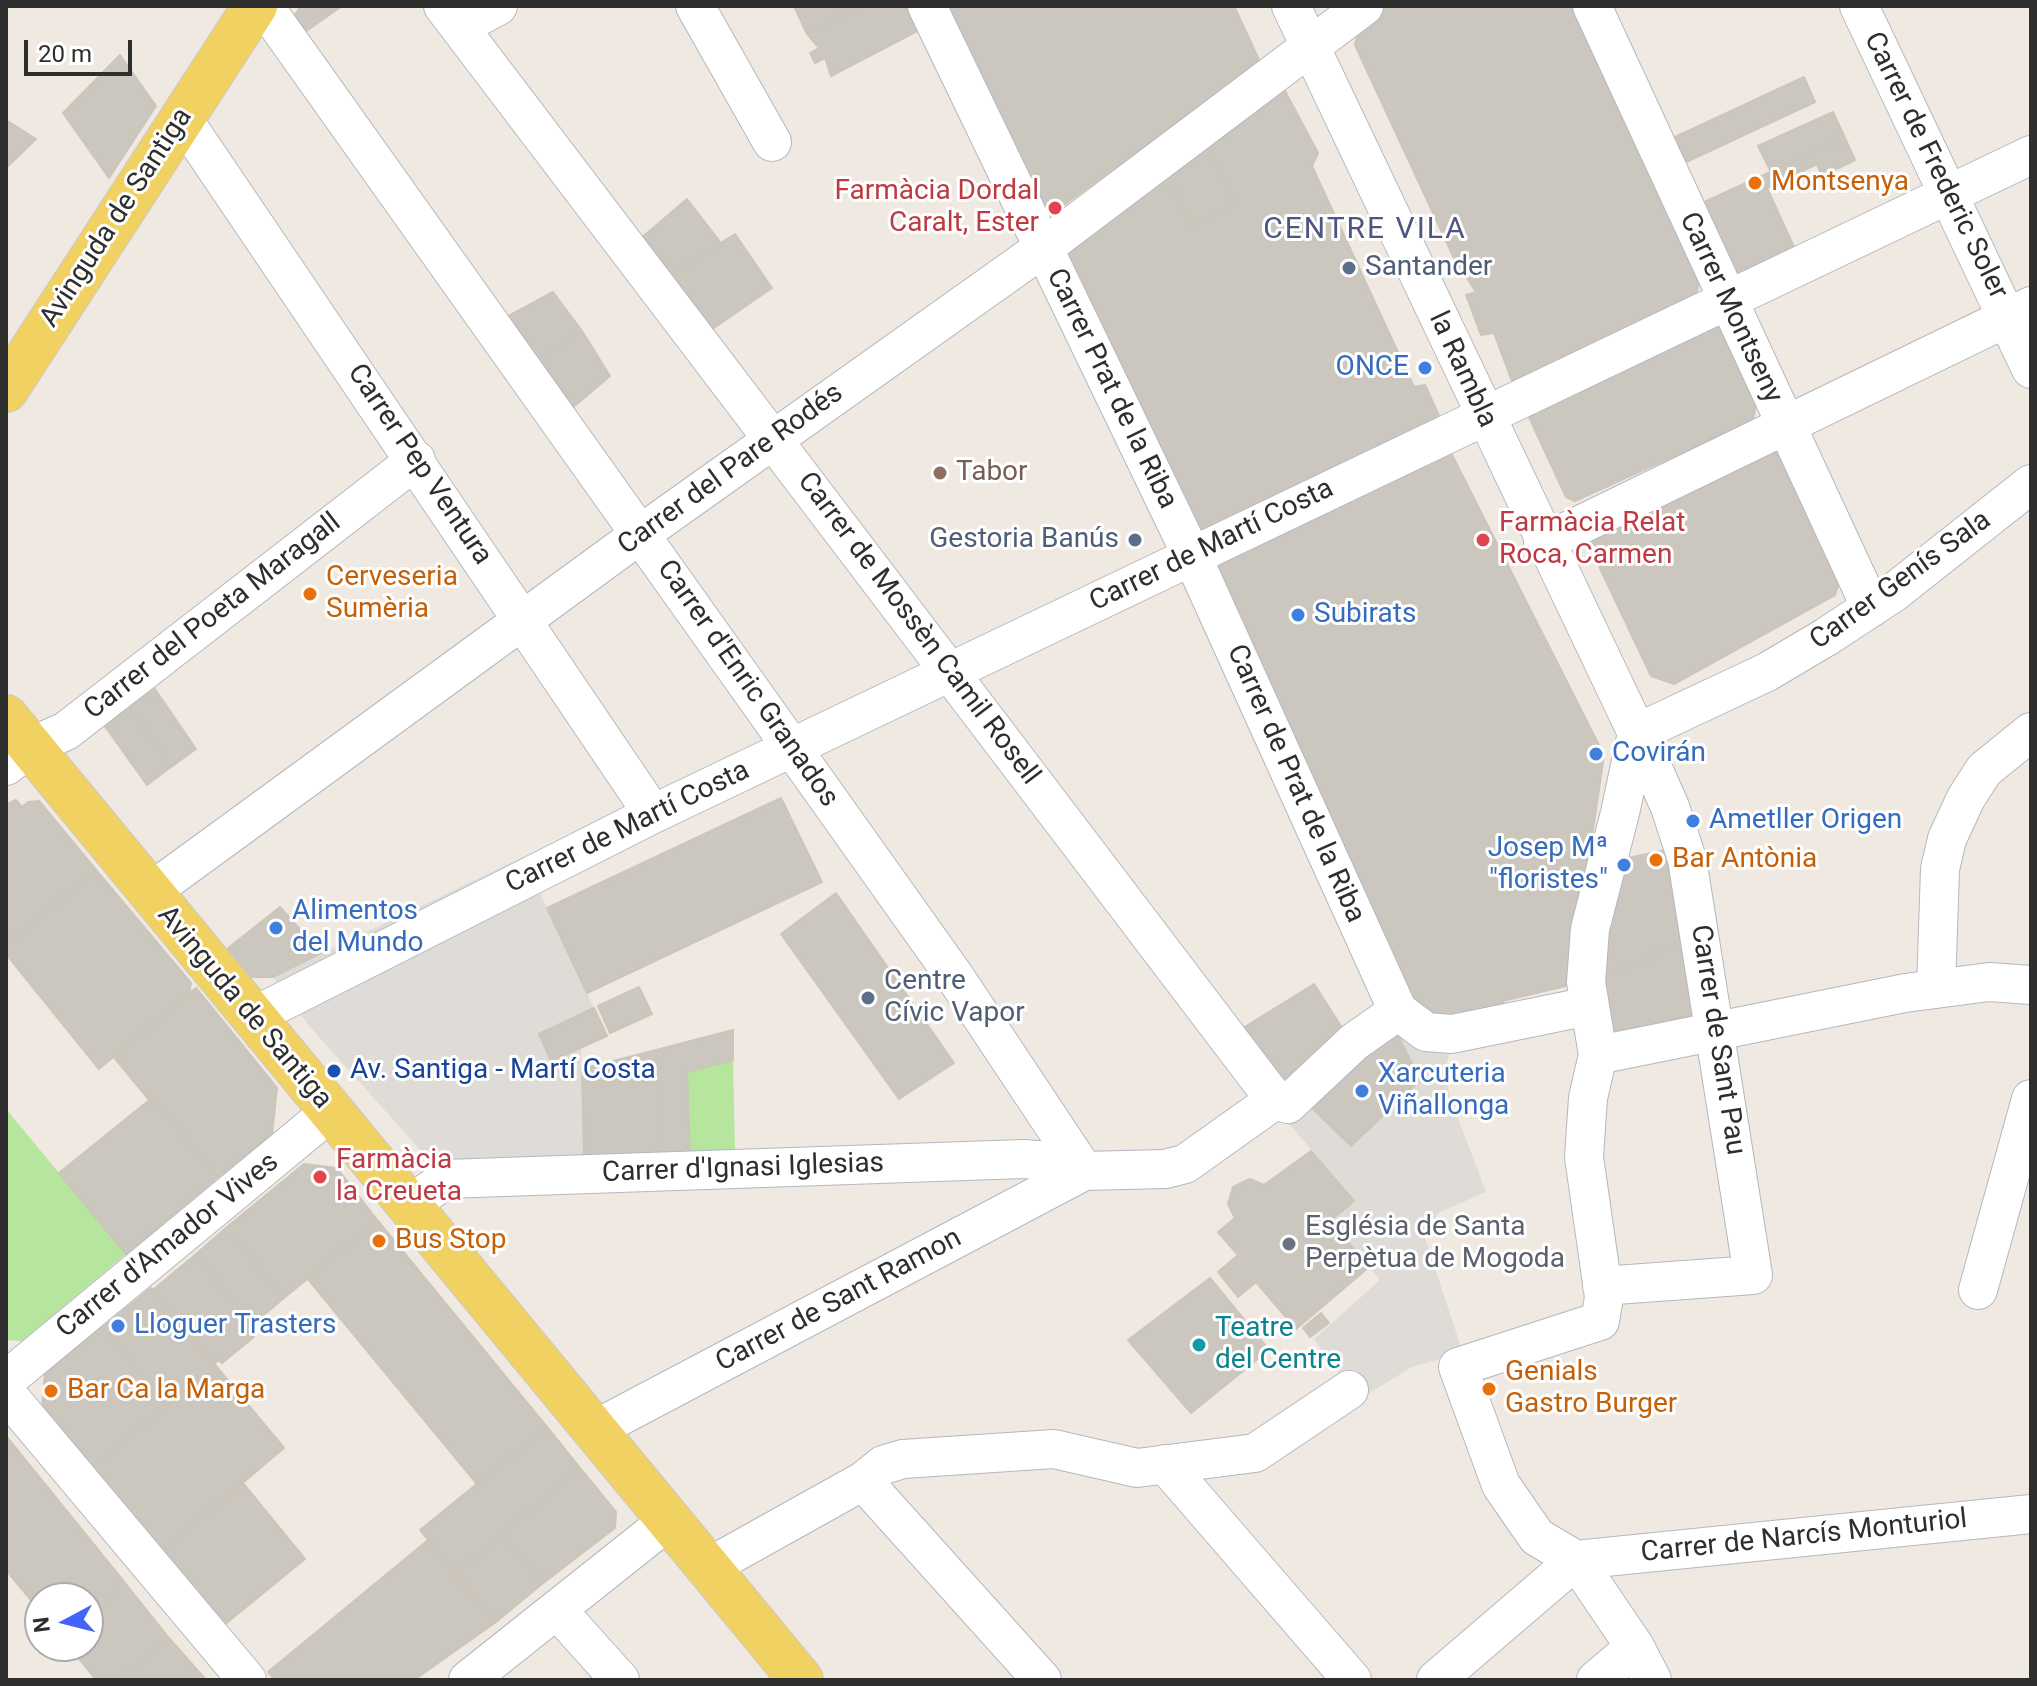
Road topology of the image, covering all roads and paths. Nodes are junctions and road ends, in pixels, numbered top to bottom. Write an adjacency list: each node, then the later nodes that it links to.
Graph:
1 (255, 6): 12 (main road, Avinguda de Santiga)
2 (264, 6): 26 (street, Carrer d'Enric Granados)
3 (498, 6): 10 (street)
4 (695, 6): 13 (street)
5 (927, 6): 16 (street, Carrer Prat de la Riba)
6 (1291, 6): 11 (street, la Rambla)
7 (1364, 6): 11 (street, Carrer del Pare Rodés)
8 (1592, 6): 17 (street, Carrer Montseny)
9 (1859, 6): 15 (street, Carrer de Frederic Soler)
10 (451, 16): 23 (street, Carrer de Mossèn Camil Rosell)
11 (1311, 45): 16 (street, Carrer del Pare Rodés); 21 (street, la Rambla)
12 (182, 118): 20 (main road, Avinguda de Santiga); 24 (street, Carrer Pep Ventura)
13 (772, 142)
14 (2031, 155): 15 (street, Carrer de Martí Costa)
15 (1948, 195): 17 (street, Carrer de Martí Costa); 18 (street, Carrer de Frederic Soler)
16 (1043, 248): 23 (street, Carrer del Pare Rodés); 28 (street, Carrer Prat de la Riba)
17 (1726, 301): 21 (street, Carrer de Martí Costa); 22 (street, Carrer Montseny)
18 (2019, 312): 19 (street, Carrer de Frederic Soler); 22 (street)
19 (2031, 369)
20 (6, 390)
21 (1483, 415): 27 (street, la Rambla); 28 (street, Carrer de Martí Costa)
22 (1785, 426): 27 (street); 29 (street, Carrer Montseny)
23 (773, 440): 26 (street, Carrer del Pare Rodés); 31 (street, Carrer de Mossèn Camil Rosell)
24 (416, 460): 30 (street, Carrer Pep Ventura); 34 (street, Carrer del Poeta Maragall)
25 (2031, 484): 29 (street, Carrer Genís Sala)
26 (642, 533): 30 (street, Carrer del Pare Rodés); 35 (street, Carrer d'Enric Granados)
27 (1543, 543): 33 (street, la Rambla)
28 (1192, 556): 31 (street, Carrer de Martí Costa); 43 (street, Carrer de Prat de la Riba)
29 (1871, 608): 33 (street, Carrer Genís Sala)
30 (524, 619): 38 (street, Carrer Pep Ventura); 39 (street, Carrer del Pare Rodés)
31 (951, 670): 35 (street, Carrer de Martí Costa); 48 (street, Carrer de Mossèn Camil Rosell)
32 (2031, 732): 41 (street)
33 (1637, 733): 36 (street, Carrer de Sant Pau); 37 (street)
34 (14, 743): 39 (main road, Avinguda de Santiga)
35 (791, 749): 38 (street, Carrer de Martí Costa); 50 (street, Carrer d'Enric Granados)
36 (1670, 807): 37 (street); 45 (street, Carrer de Sant Pau)
37 (1620, 813): 42 (street)
38 (653, 814): 44 (street, Carrer de Martí Costa)
39 (149, 893): 44 (main road, Avinguda de Santiga)
40 (2031, 985): 41 (street)
41 (1936, 989): 45 (street)
42 (1589, 1006): 43 (street); 46 (street)
43 (1398, 1011): 48 (street)
44 (252, 1017): 49 (main road, Avinguda de Santiga)
45 (1717, 1031): 46 (street); 52 (street, Carrer de Sant Pau)
46 (1598, 1055): 52 (street)
47 (2031, 1099): 53 (street)
48 (1275, 1100): 50 (street)
49 (330, 1112): 51 (main road, Avinguda de Santiga); 54 (street, Carrer d'Amador Vives)
50 (1084, 1171): 51 (street, Carrer d'Ignasi Iglesias); 57 (street, Carrer de Sant Ramon)
51 (408, 1206): 57 (main road, Avinguda de Santiga)
52 (1602, 1286): 62 (street)
53 (1978, 1290)
54 (6, 1380)
55 (1349, 1390): 58 (street)
56 (6, 1393): 66 (street)
57 (594, 1430): 61 (main road, Avinguda de Santiga)
58 (1165, 1464): 59 (street); 71 (street)
59 (863, 1481): 63 (street); 70 (street)
60 (2031, 1514): 62 (street, Carrer de Narcís Monturiol)
61 (668, 1521): 63 (main road, Avinguda de Santiga); 64 (street)
62 (1576, 1560): 65 (street); 72 (street)
63 (707, 1568): 69 (main road, Avinguda de Santiga)
64 (558, 1611): 67 (street); 68 (street)
65 (1635, 1647): 73 (street); 74 (street)
66 (247, 1680)
67 (468, 1680)
68 (620, 1680)
69 (801, 1680)
70 (1042, 1680)
71 (1352, 1680)
72 (1436, 1680)
73 (1596, 1680)
74 (1652, 1680)

